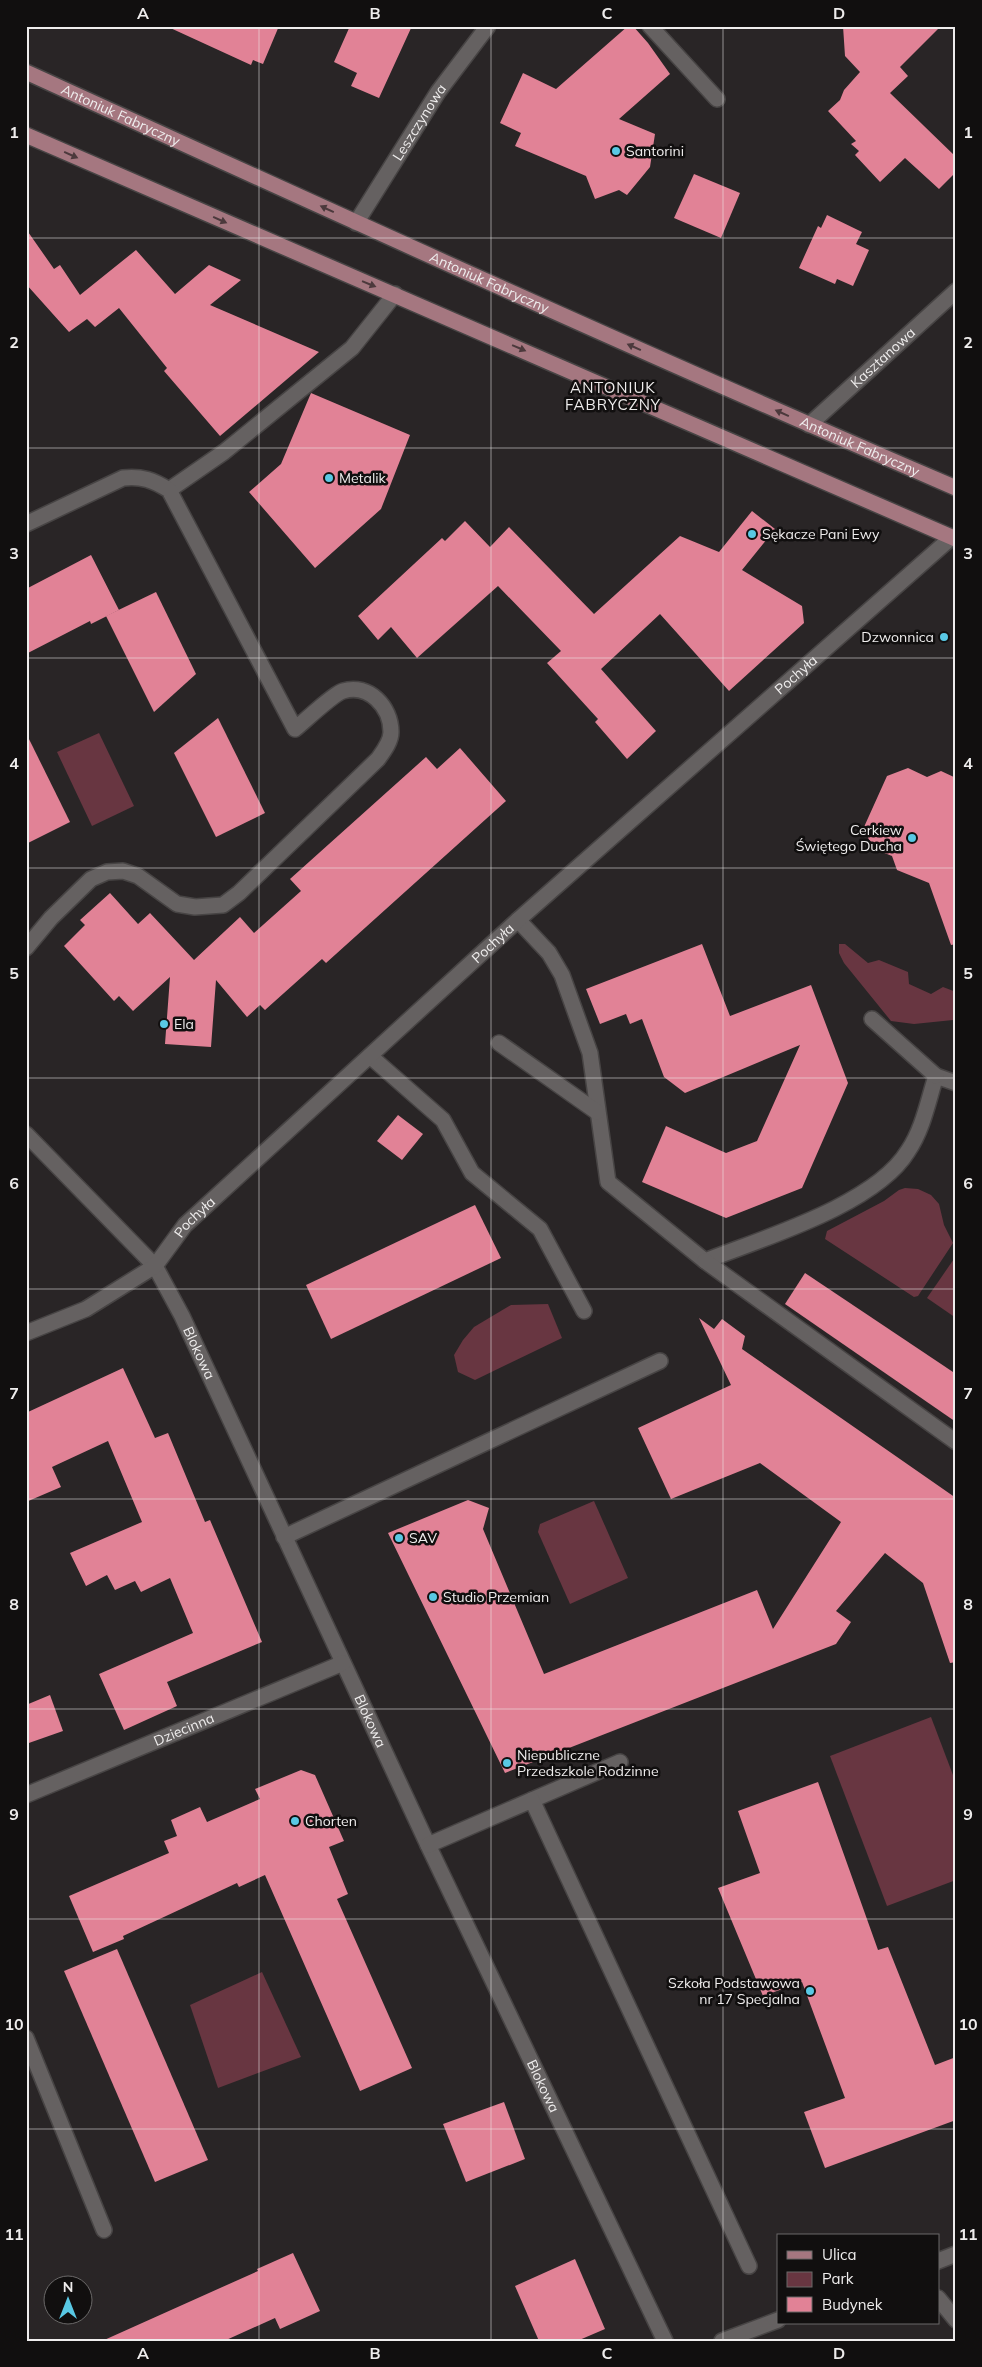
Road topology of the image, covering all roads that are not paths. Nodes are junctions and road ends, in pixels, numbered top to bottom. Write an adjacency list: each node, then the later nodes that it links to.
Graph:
1 (488, 26): 6 (street, Leszczynowa)
2 (650, 26): 4 (street)
3 (26, 72): 6 (main road, Antoniuk Fabryczny, one-way to 3)
4 (717, 99)
5 (26, 136): 8 (main road, one-way to 8)
6 (356, 223): 9 (main road, Antoniuk Fabryczny, one-way to 6)
7 (956, 291): 9 (street, Kasztanowa)
8 (395, 294): 11 (street); 13 (main road, one-way to 13)
9 (809, 425): 10 (main road, Antoniuk Fabryczny)
10 (956, 488)
11 (169, 490): 12 (street); 15 (street)
12 (26, 524)
13 (954, 538): 14 (street, Pochyła)
14 (518, 920): 18 (street, Pochyła); 21 (street)
15 (26, 948)
16 (872, 1019): 19 (street)
17 (499, 1044): 21 (street)
18 (370, 1056): 24 (street, Pochyła); 25 (street)
19 (936, 1076): 20 (street); 23 (street)
20 (956, 1083)
21 (597, 1112): 23 (street)
22 (26, 1134): 24 (street, Blokowa)
23 (705, 1261): 28 (street)
24 (154, 1266): 26 (street, Pochyła); 29 (street, Blokowa)
25 (584, 1311)
26 (26, 1332)
27 (660, 1361): 29 (street)
28 (956, 1442)
29 (284, 1537): 30 (street, Blokowa)
30 (343, 1664): 32 (street, Dziecinna); 34 (street, Blokowa)
31 (620, 1762): 33 (street)
32 (26, 1795)
33 (532, 1800): 34 (street); 39 (street)
34 (428, 1845): 43 (street, Blokowa)
35 (26, 2038): 36 (street)
36 (104, 2230)
37 (956, 2254): 38 (street)
38 (940, 2260)
39 (749, 2266)
40 (940, 2300): 42 (street)
41 (777, 2320): 44 (street)
42 (956, 2320)
43 (665, 2341)
44 (722, 2341)

